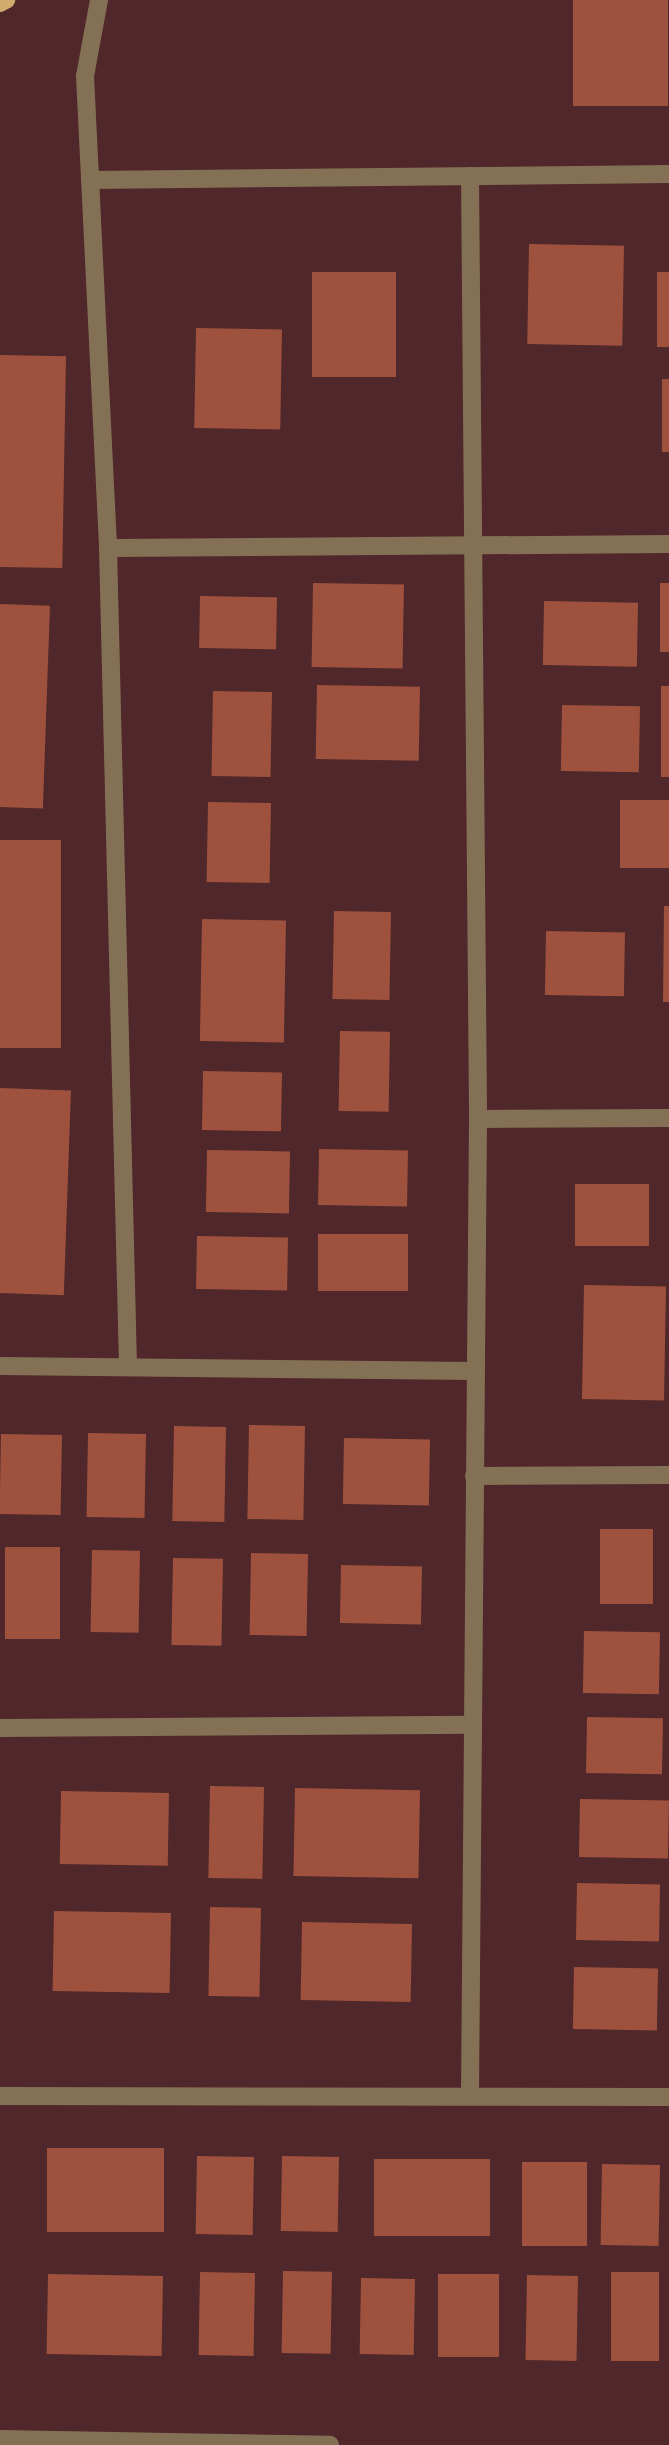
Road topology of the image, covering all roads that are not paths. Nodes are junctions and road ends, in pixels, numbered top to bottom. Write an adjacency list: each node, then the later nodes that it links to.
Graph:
1 (6, 0): 3 (main road)
2 (99, 0): 6 (street)
3 (0, 3)
4 (669, 174): 5 (street)
5 (470, 176): 6 (street); 8 (street)
6 (90, 180): 9 (street)
7 (669, 544): 8 (street)
8 (473, 545): 9 (street); 11 (street)
9 (108, 548): 13 (street)
10 (669, 1118): 11 (street)
11 (478, 1119): 14 (street)
12 (0, 1366): 13 (street)
13 (128, 1367): 14 (street)
14 (475, 1371): 16 (street)
15 (669, 1475): 16 (street)
16 (474, 1476): 17 (street)
17 (472, 1725): 18 (street); 19 (street)
18 (0, 1728)
19 (470, 2095): 20 (street); 21 (street)
20 (0, 2096)
21 (669, 2097)
22 (0, 2439): 23 (street)
23 (330, 2445)

